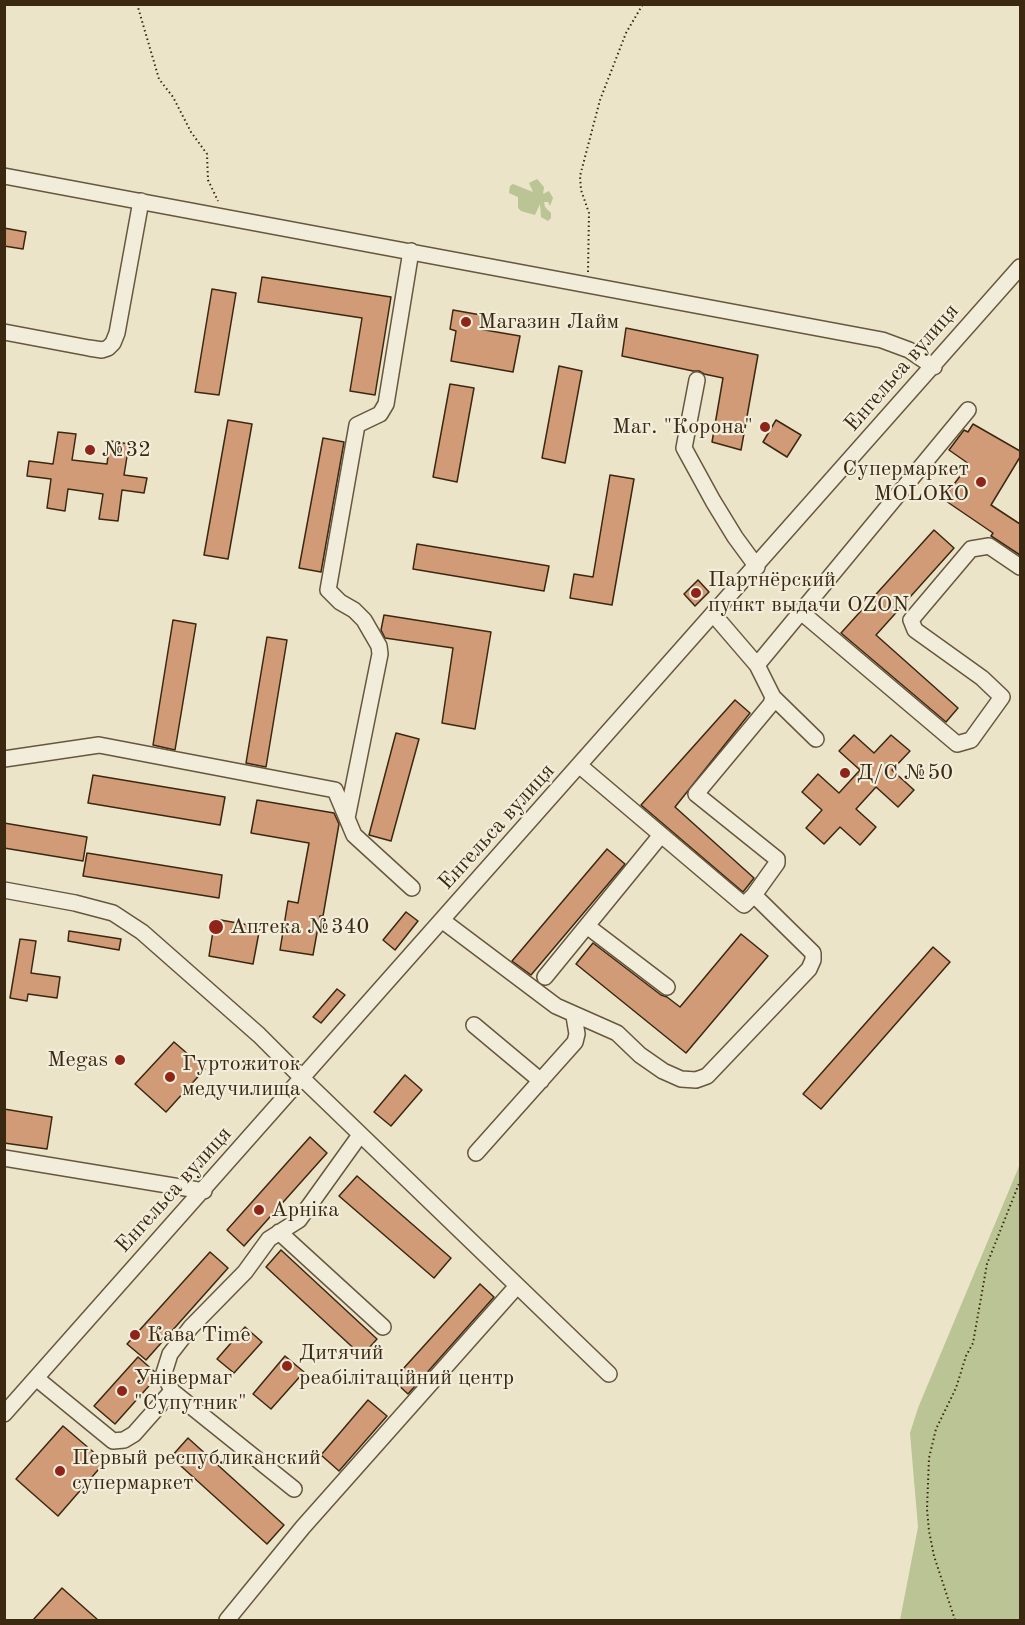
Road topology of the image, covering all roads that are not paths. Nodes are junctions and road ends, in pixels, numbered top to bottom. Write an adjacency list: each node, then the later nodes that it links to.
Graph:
1 (4, 176): 2 (street)
2 (141, 201): 3 (street); 5 (street)
3 (411, 251): 6 (street); 18 (street)
4 (1020, 267): 6 (street, Енгельса вулиця)
5 (4, 332)
6 (934, 367): 9 (street, Енгельса вулиця)
7 (697, 380): 9 (street)
8 (968, 410): 11 (street)
9 (757, 567): 12 (street, Енгельса вулиця)
10 (1020, 567): 11 (street)
11 (801, 612): 13 (street)
12 (714, 615): 13 (street); 17 (street, Енгельса вулиця)
13 (757, 665): 14 (street)
14 (773, 697): 15 (street); 22 (street)
15 (816, 739)
16 (4, 759): 18 (street)
17 (580, 766): 19 (street); 23 (street, Енгельса вулиця)
18 (347, 818): 20 (street)
19 (661, 835): 22 (street); 24 (street)
20 (412, 888)
21 (4, 890): 29 (street)
22 (754, 895): 27 (street)
23 (443, 921): 27 (street); 29 (street, Енгельса вулиця)
24 (587, 926): 25 (street); 26 (street)
25 (545, 977)
26 (667, 987)
27 (574, 1016): 30 (street)
28 (474, 1025): 30 (street)
29 (303, 1079): 31 (street); 34 (street, Енгельса вулиця)
30 (541, 1081): 32 (street)
31 (360, 1135): 35 (street); 36 (street)
32 (476, 1153)
33 (4, 1158): 34 (street)
34 (204, 1191): 39 (street, Енгельса вулиця)
35 (279, 1232): 37 (street); 40 (street)
36 (518, 1286): 38 (street); 43 (street)
37 (383, 1327)
38 (609, 1374)
39 (36, 1378): 40 (street); 41 (street, Енгельса вулиця)
40 (172, 1391): 42 (street)
41 (4, 1414)
42 (294, 1489)
43 (227, 1620)

